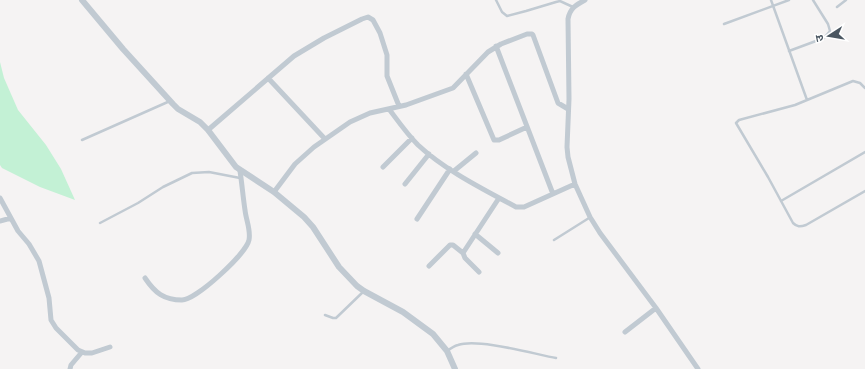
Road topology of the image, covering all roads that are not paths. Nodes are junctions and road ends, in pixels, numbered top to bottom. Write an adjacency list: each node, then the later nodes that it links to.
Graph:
1 (82, 0): 17 (street)
2 (496, 0): 9 (lane)
3 (585, 0): 9 (street)
4 (771, 0): 8 (lane)
5 (789, 0): 8 (lane)
6 (813, 0): 13 (lane)
7 (846, 0): 10 (lane)
8 (773, 6): 11 (lane); 13 (lane)
9 (573, 7): 21 (street)
10 (837, 7)
11 (724, 24)
12 (496, 46): 14 (street); 21 (street); 22 (street)
13 (789, 52): 18 (lane)
14 (466, 74): 19 (street); 22 (street)
15 (268, 78): 19 (street); 23 (street); 25 (street)
16 (865, 88): 18 (lane)
17 (170, 100): 23 (street); 26 (lane)
18 (807, 100): 41 (lane)
19 (399, 106): 20 (street)
20 (389, 109): 24 (street); 25 (street)
21 (568, 109): 35 (street)
22 (527, 127): 38 (street)
23 (208, 130): 32 (street)
24 (412, 138): 29 (street); 30 (street)
25 (325, 139): 37 (street)
26 (82, 140)
27 (865, 152): 41 (lane)
28 (476, 153): 31 (street)
29 (429, 154): 31 (street); 34 (street)
30 (383, 167)
31 (452, 170): 40 (street); 44 (street)
32 (240, 171): 33 (street); 37 (street)
33 (241, 178): 46 (lane); 53 (street)
34 (405, 184)
35 (576, 184): 38 (street); 42 (street)
36 (865, 191): 41 (lane)
37 (274, 192): 54 (street)
38 (553, 194): 40 (street)
39 (0, 198): 43 (street)
40 (499, 198): 47 (street)
41 (781, 201)
42 (590, 217): 48 (lane); 55 (street)
43 (11, 218): 45 (street); 60 (street)
44 (417, 219)
45 (0, 222)
46 (100, 223)
47 (476, 234): 49 (street); 50 (street)
48 (554, 240)
49 (463, 253): 51 (street); 52 (street)
50 (498, 253)
51 (429, 266)
52 (479, 272)
53 (145, 278)
54 (364, 291): 56 (lane); 59 (street)
55 (656, 308): 57 (street); 64 (street)
56 (324, 315)
57 (625, 332)
58 (110, 347): 60 (street)
59 (447, 351): 61 (lane); 63 (street)
60 (82, 352): 62 (street)
61 (556, 358)
62 (70, 369)
63 (455, 369)
64 (698, 369)

